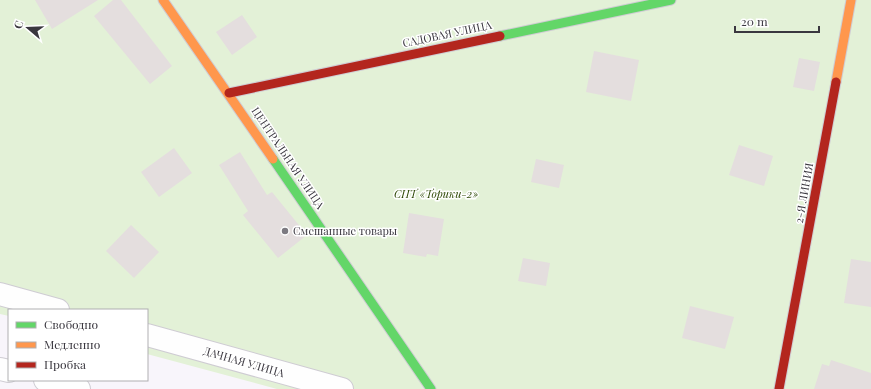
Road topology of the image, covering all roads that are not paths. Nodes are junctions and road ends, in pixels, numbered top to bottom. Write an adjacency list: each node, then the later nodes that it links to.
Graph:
1 (163, 0): 4 (street, ЦЕНТРАЛЬНАЯ УЛИЦА)
2 (671, 0): 4 (street, САДОВАЯ УЛИЦА)
3 (851, 0): 12 (street, 2-Я ЛИНИЯ)
4 (229, 93): 11 (street, ЦЕНТРАЛЬНАЯ УЛИЦА)
5 (0, 294): 6 (street)
6 (54, 309)
7 (148, 335): 10 (street, ДАЧНАЯ УЛИЦА)
8 (48, 381): 9 (street)
9 (79, 389)
10 (342, 389)
11 (431, 389)
12 (779, 389)

